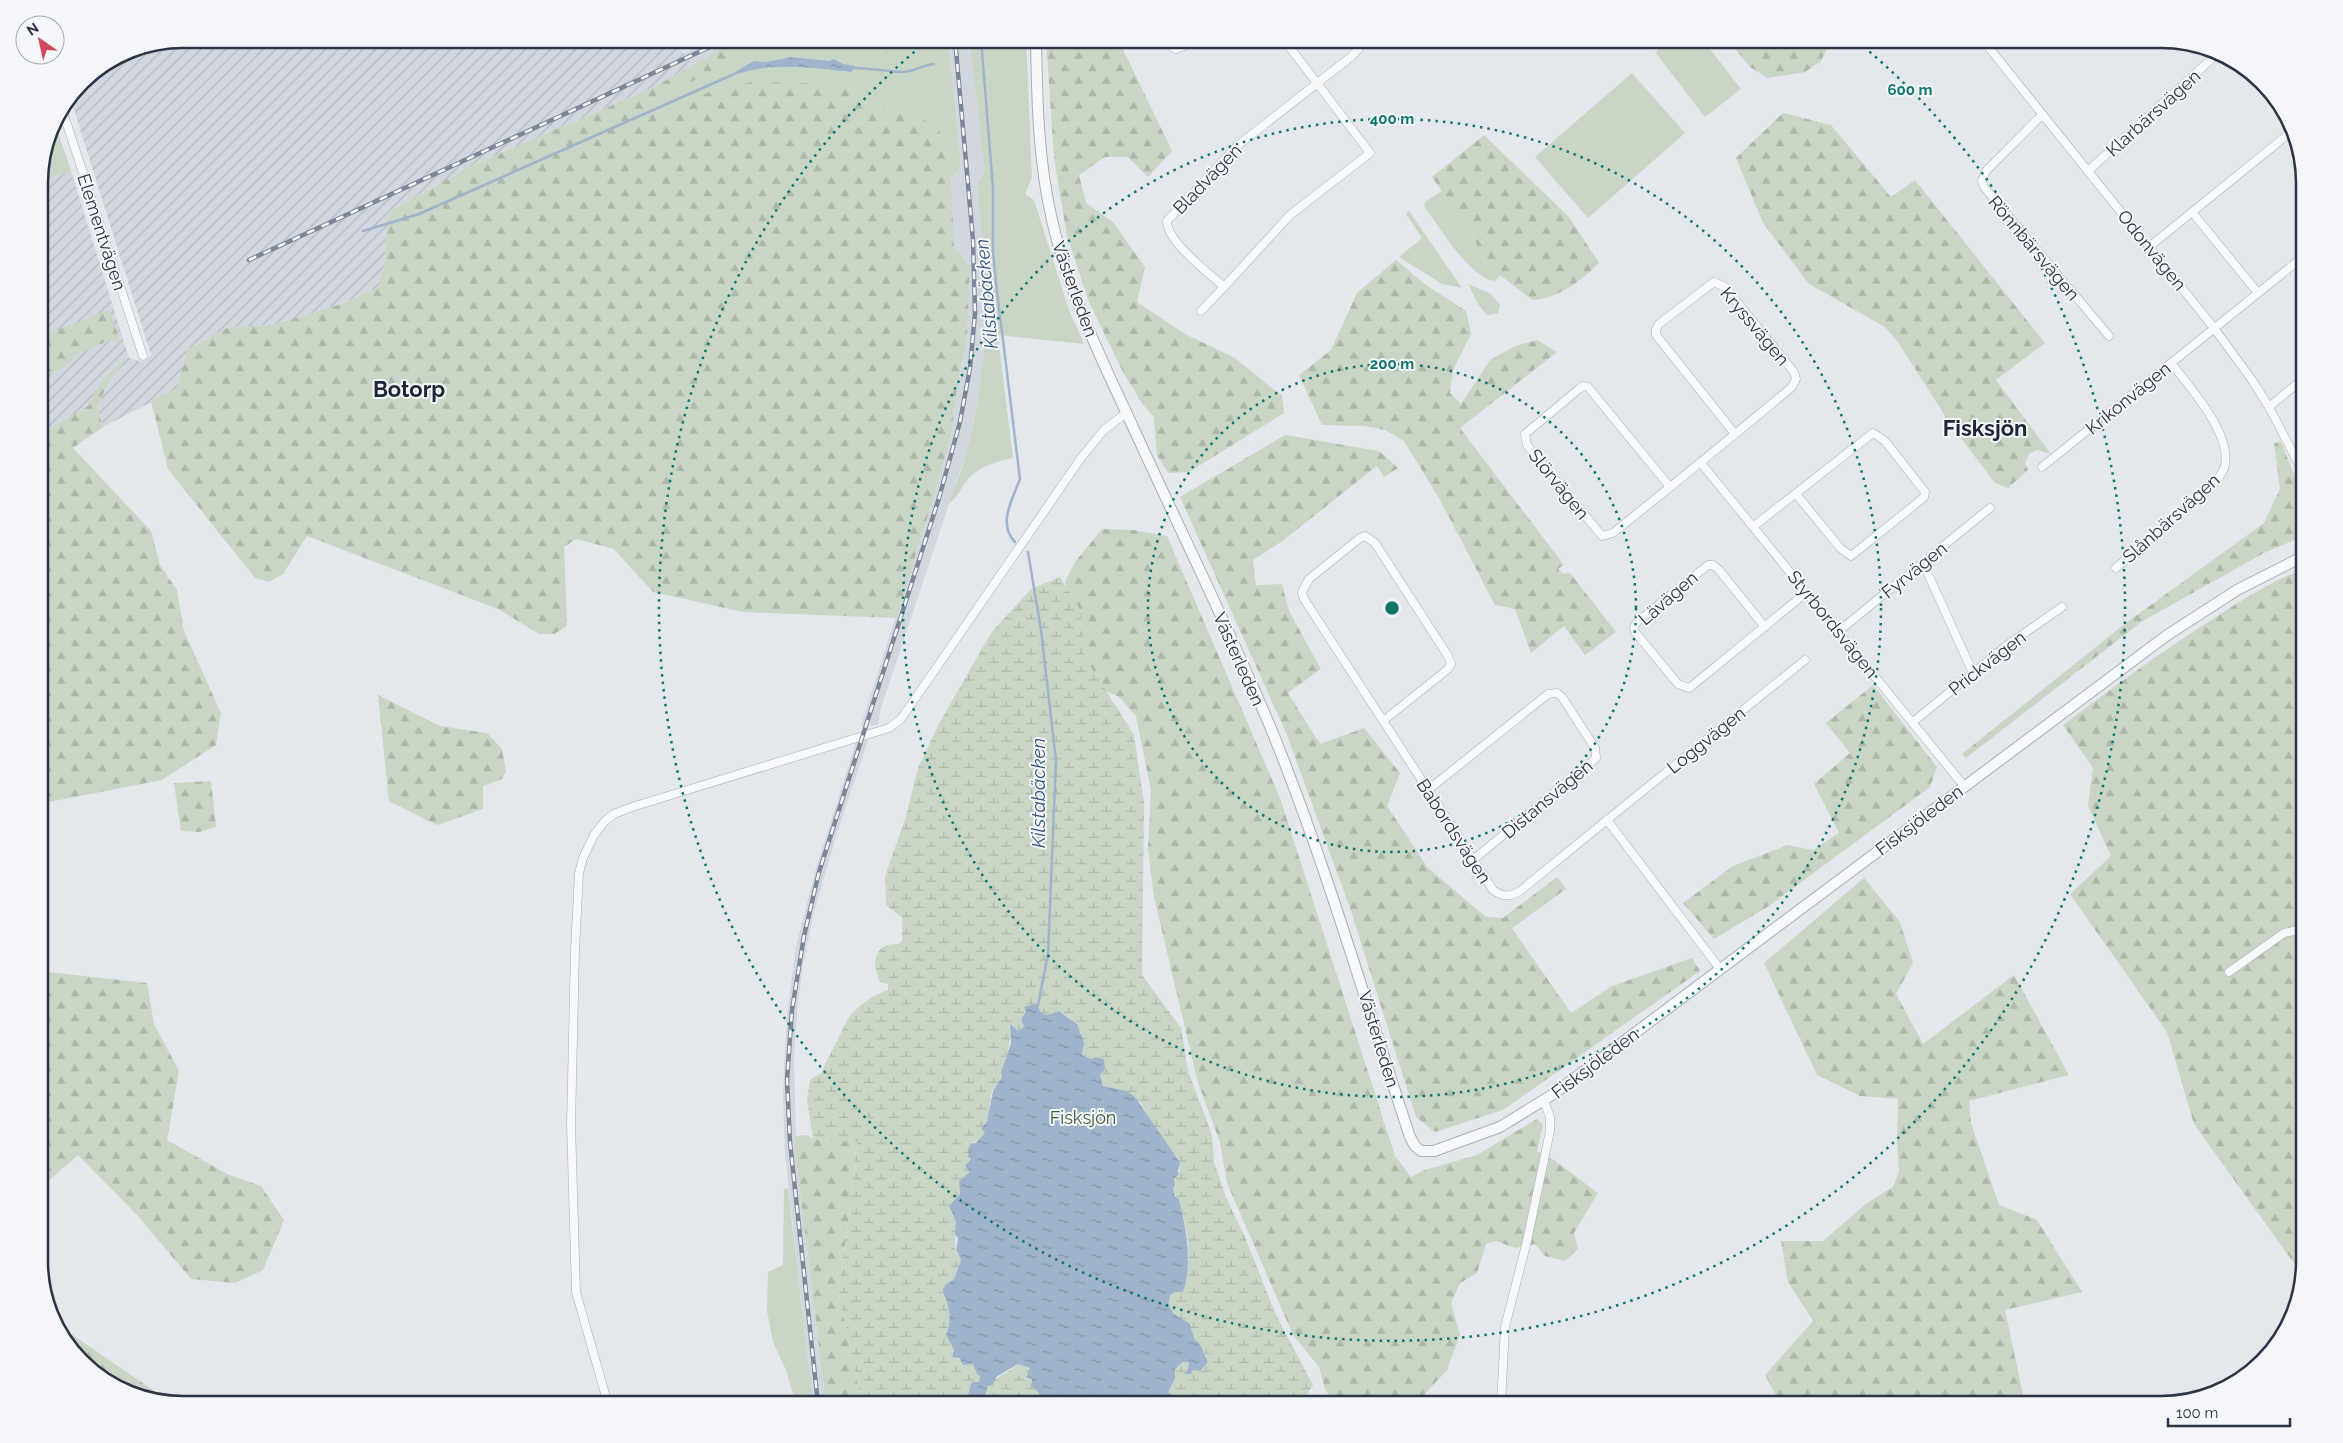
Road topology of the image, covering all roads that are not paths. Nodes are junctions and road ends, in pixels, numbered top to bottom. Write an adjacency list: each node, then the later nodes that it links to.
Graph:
1 (1036, 48): 23 (street, Västerleden)
2 (1290, 48): 6 (street)
3 (1359, 48): 6 (street)
4 (1989, 48): 7 (street, Odonvägen)
5 (2213, 58): 10 (street, Klarbärsvägen)
6 (1317, 83): 14 (street); 14 (street, Bladvägen)
7 (2042, 115): 10 (street, Odonvägen); 18 (street, Rönnbärsvägen)
8 (65, 117): 19 (street, Elementvägen)
9 (2287, 136): 11 (street)
10 (2088, 171): 12 (street, Odonvägen)
11 (2192, 212): 12 (street); 15 (street)
12 (2149, 247): 17 (street, Odonvägen)
13 (2295, 263): 15 (street, Krikonvägen)
14 (1224, 287): 16 (street)
15 (2258, 293): 17 (street, Krikonvägen)
16 (1201, 311)
17 (2214, 328): 20 (street, Krikonvägen); 22 (street, Odonvägen)
18 (2109, 336)
19 (143, 356)
20 (2171, 363): 27 (street, Krikonvägen); 34 (street, Slånbärsvägen)
21 (2295, 386): 22 (street)
22 (2270, 407): 25 (street, Odonvägen)
23 (1126, 412): 50 (street, Västerleden); 51 (street)
24 (1735, 434): 24 (street, Kryssvägen); 26 (street, Kryssvägen)
25 (2295, 457)
26 (1701, 462): 28 (street, Slörvägen); 31 (street, Styrbordsvägen)
27 (2042, 467)
28 (1670, 487): 28 (street, Slörvägen)
29 (1796, 494): 29 (street); 31 (street)
30 (1990, 508): 33 (street, Fyrvägen)
31 (1754, 526): 35 (street, Styrbordsvägen)
32 (2295, 560): 43 (street, Fisksjöleden)
33 (1923, 563): 38 (street, Fyrvägen); 40 (street)
34 (2116, 568)
35 (1807, 592): 37 (street, Lävägen); 38 (street, Styrbordsvägen)
36 (2062, 607): 40 (street, Prickvägen)
37 (1765, 627): 37 (street, Lävägen)
38 (1839, 631): 42 (street, Styrbordsvägen)
39 (1805, 660): 45 (street, Loggvägen)
40 (1973, 673): 42 (street, Prickvägen)
41 (1383, 722): 41 (street, Babordsvägen); 44 (street, Babordsvägen)
42 (1913, 722): 43 (street, Styrbordsvägen)
43 (1964, 786): 48 (street, Fisksjöleden)
44 (1428, 790): 46 (street, Babordsvägen); 46 (street, Distansvägen)
45 (1607, 820): 46 (street, Babordsvägen); 48 (street)
46 (1474, 860)
47 (2296, 931): 49 (street)
48 (1720, 970): 50 (street, Fisksjöleden)
49 (2229, 972)
50 (1544, 1101): 52 (street)
51 (606, 1396)
52 (1501, 1396)

